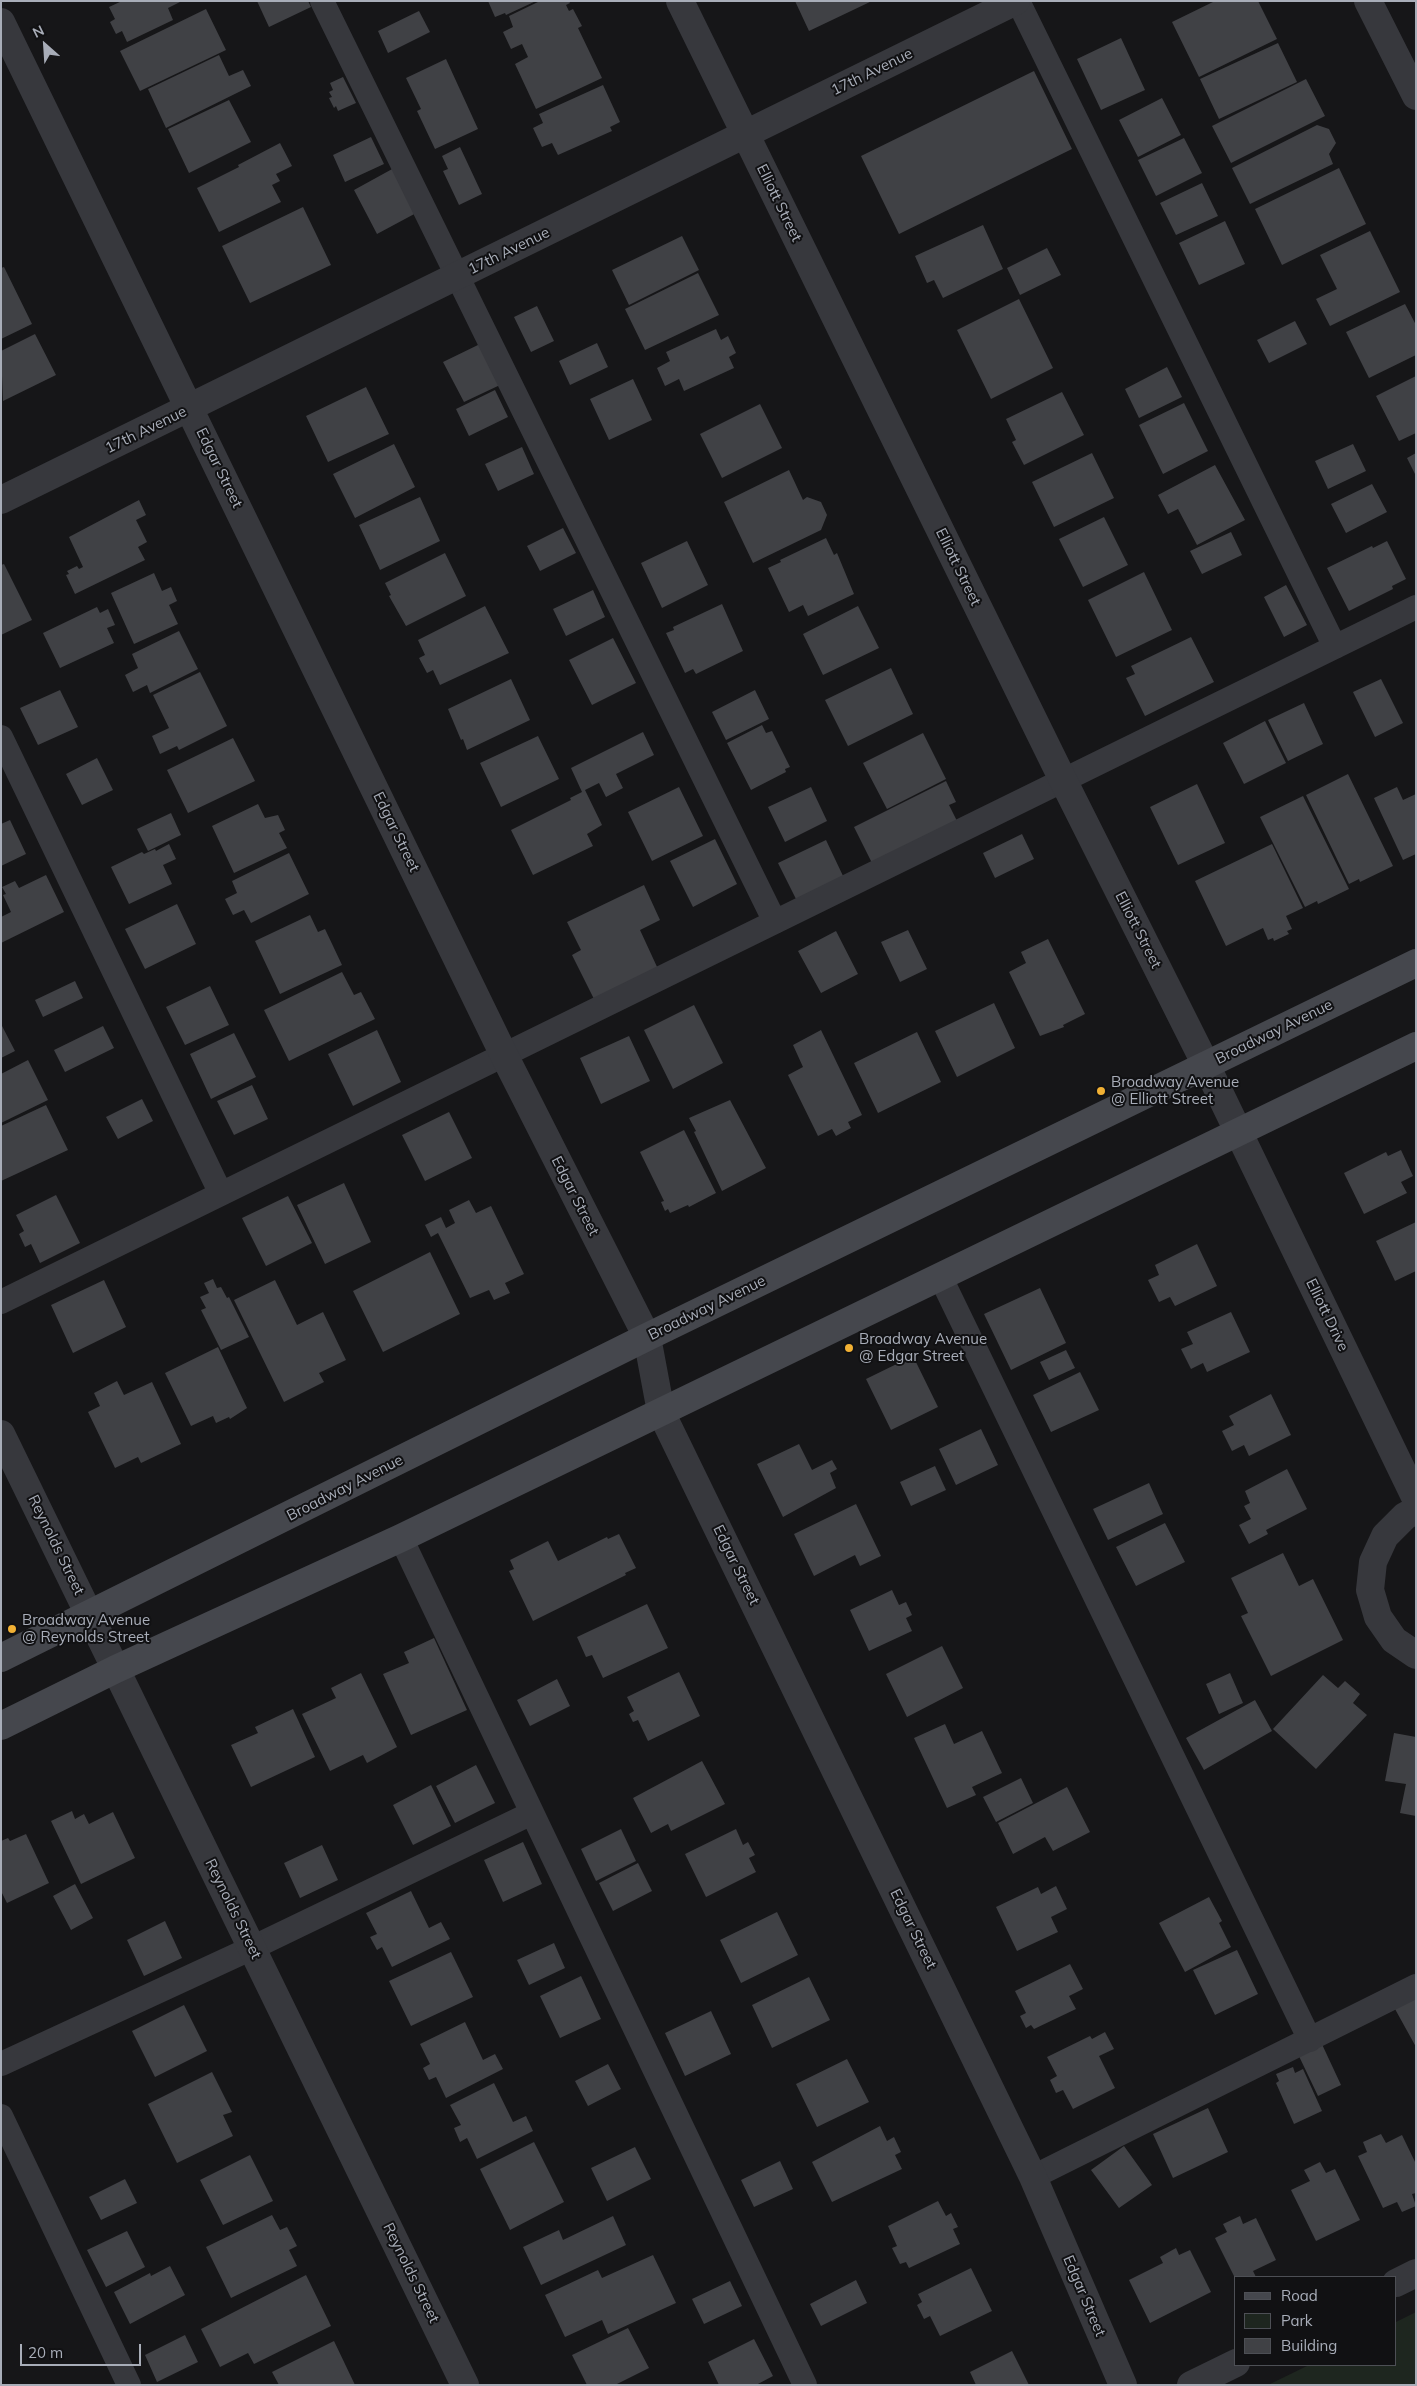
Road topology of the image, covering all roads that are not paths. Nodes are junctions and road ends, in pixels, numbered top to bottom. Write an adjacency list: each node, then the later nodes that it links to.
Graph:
1 (322, 1): 8 (lane)
2 (680, 1): 7 (street, Elliott Street)
3 (1017, 1): 7 (street, 17th Avenue); 12 (lane)
4 (1368, 1): 6 (street)
5 (1, 22): 9 (street, Edgar Street)
6 (1416, 96)
7 (746, 135): 8 (street, 17th Avenue); 14 (street, Elliott Street)
8 (457, 276): 9 (street, 17th Avenue); 15 (lane)
9 (190, 409): 10 (street, 17th Avenue); 18 (street, Edgar Street)
10 (1, 500)
11 (1416, 607): 12 (lane)
12 (1335, 647): 14 (lane)
13 (1, 737): 21 (lane)
14 (1063, 780): 15 (lane); 19 (street, Elliott Street)
15 (775, 922): 18 (lane)
16 (1416, 963): 19 (street, Broadway Avenue)
17 (1416, 1046): 20 (street)
18 (504, 1055): 21 (lane); 24 (street, Edgar Street)
19 (1206, 1065): 20 (street, Elliott Street); 24 (street, Broadway Avenue)
20 (1238, 1132): 22 (street); 27 (street, Elliott Drive)
21 (221, 1194): 23 (lane)
22 (940, 1276): 25 (street); 38 (lane)
23 (1, 1302)
24 (647, 1337): 25 (street, Edgar Street); 30 (street, Broadway Avenue)
25 (661, 1412): 29 (street); 41 (street, Edgar Street)
26 (1, 1434): 30 (street, Reynolds Street)
27 (1416, 1499)
28 (1416, 1510): 31 (street)
29 (401, 1538): 33 (street); 35 (lane)
30 (90, 1615): 32 (street, Broadway Avenue); 33 (street, Reynolds Street)
31 (1416, 1655)
32 (1, 1658)
33 (116, 1669): 34 (street); 36 (street, Reynolds Street)
34 (1, 1726)
35 (532, 1814): 36 (lane); 48 (lane)
36 (252, 1948): 39 (lane); 47 (street, Reynolds Street)
37 (1416, 1986): 38 (lane)
38 (1310, 2040): 41 (lane)
39 (1, 2064)
40 (1, 2116): 46 (lane)
41 (1033, 2177): 45 (street, Edgar Street)
42 (1416, 2274): 43 (street)
43 (1397, 2283)
44 (1234, 2363): 49 (street)
45 (1121, 2383)
46 (129, 2385)
47 (465, 2385)
48 (805, 2385)
49 (1191, 2385)

